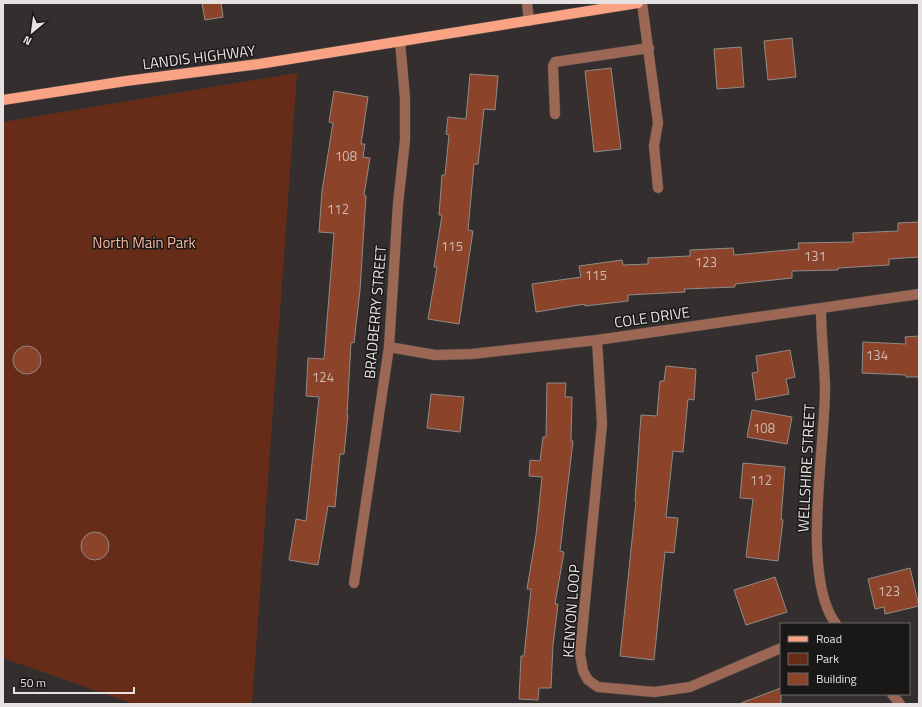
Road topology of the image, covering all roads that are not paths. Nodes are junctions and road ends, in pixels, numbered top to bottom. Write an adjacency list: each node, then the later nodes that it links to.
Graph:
1 (527, 3): 4 (street)
2 (638, 3): 4 (main road, LANDIS HIGHWAY)
3 (642, 3): 6 (street)
4 (529, 21): 5 (main road, LANDIS HIGHWAY)
5 (400, 42): 7 (main road, LANDIS HIGHWAY); 13 (street, BRADBERRY STREET)
6 (649, 48): 8 (street); 9 (street)
7 (3, 100)
8 (555, 114)
9 (658, 188)
10 (919, 294): 11 (street, COLE DRIVE)
11 (821, 309): 12 (street, COLE DRIVE); 15 (street, WELLSHIRE STREET)
12 (597, 340): 13 (street, COLE DRIVE); 16 (street, KENYON LOOP)
13 (389, 347): 14 (street, BRADBERRY STREET)
14 (354, 583)
15 (835, 623)
16 (780, 648)
17 (893, 695): 18 (street)
18 (900, 704)

